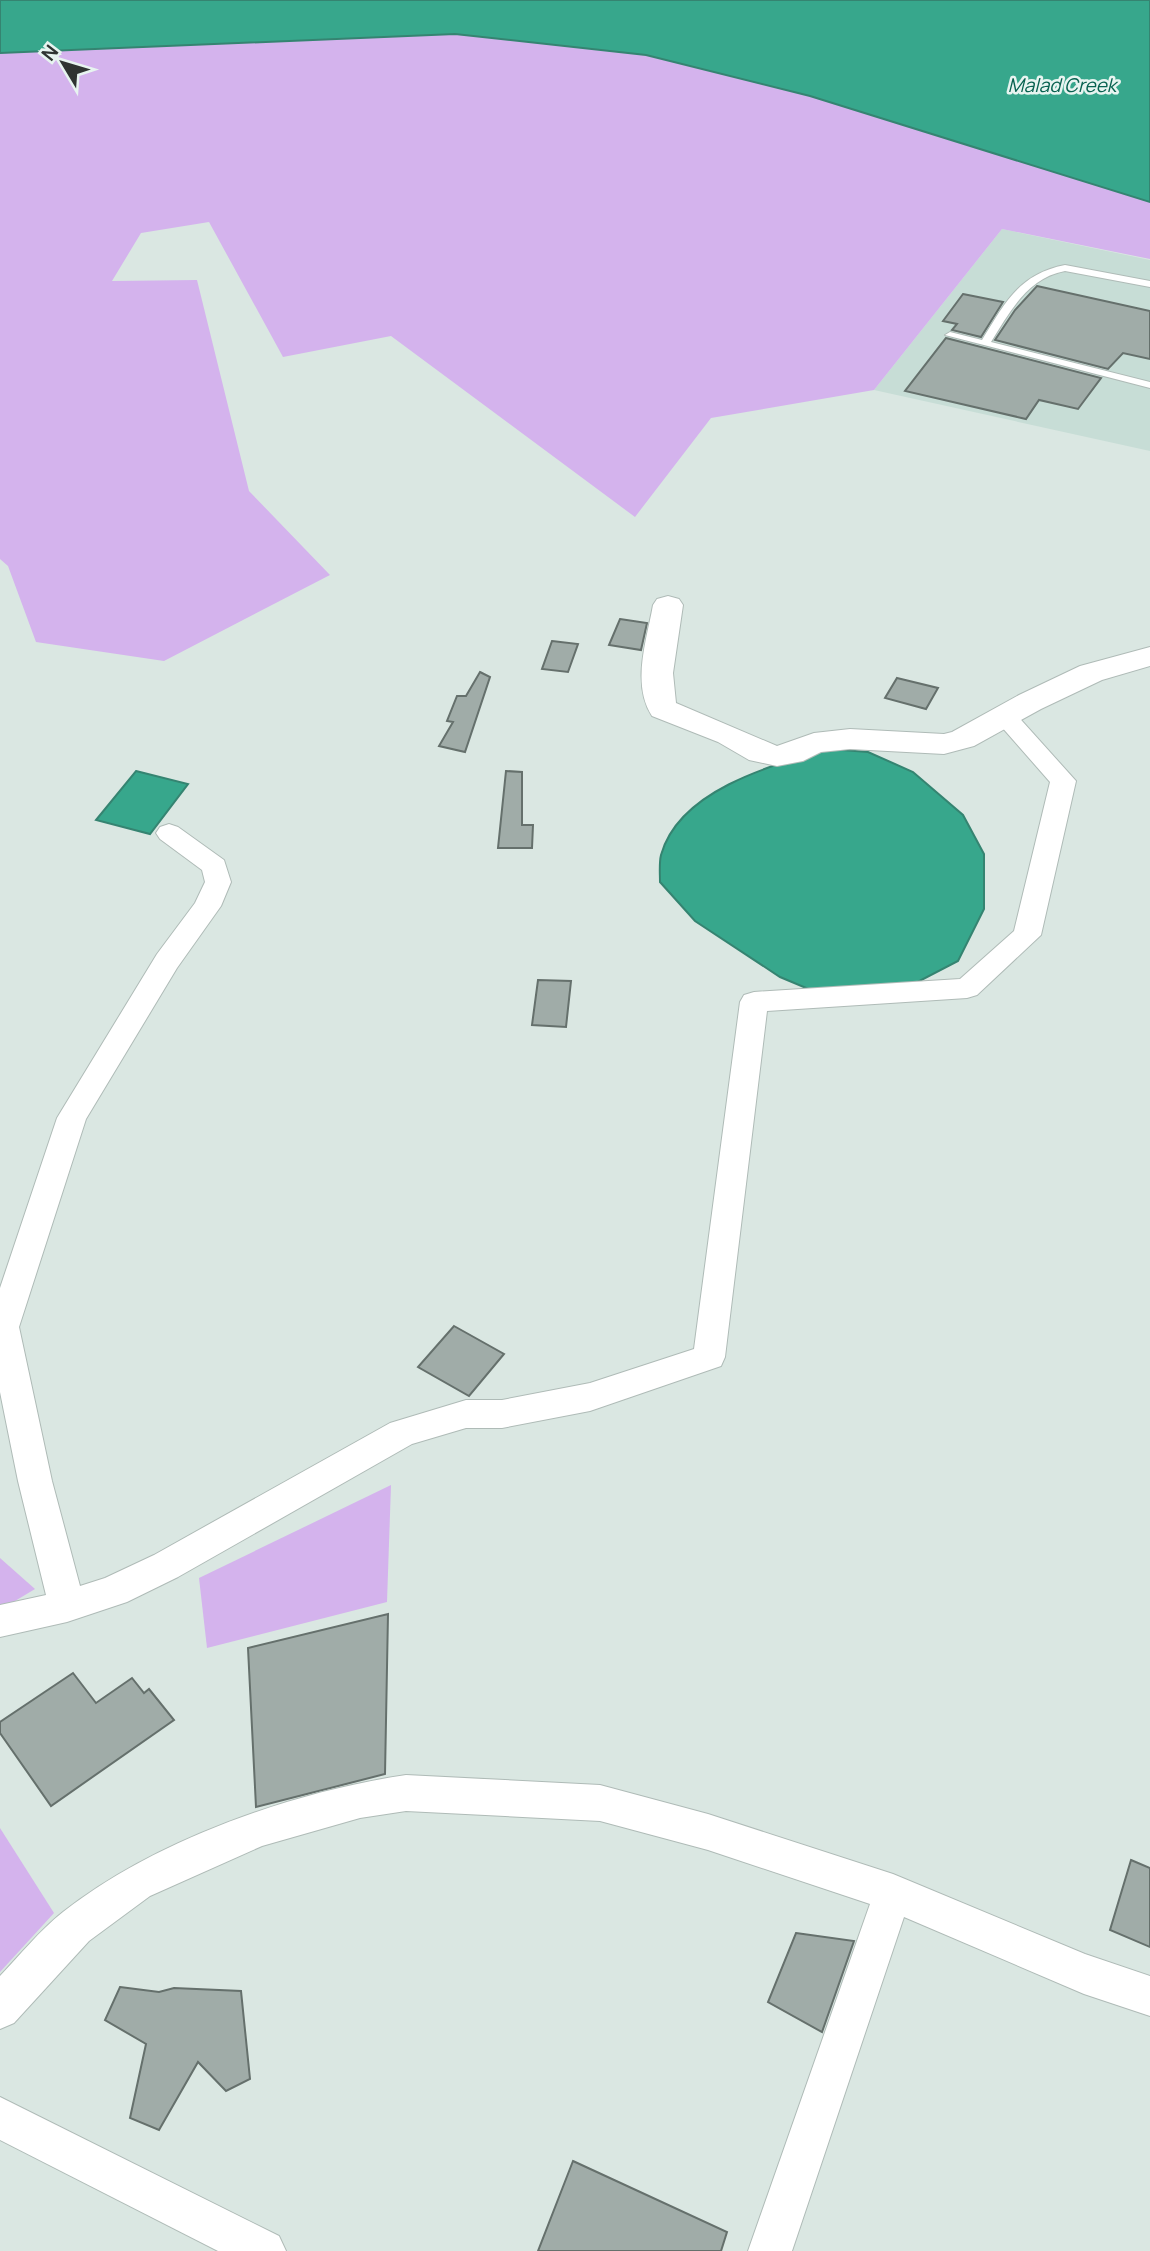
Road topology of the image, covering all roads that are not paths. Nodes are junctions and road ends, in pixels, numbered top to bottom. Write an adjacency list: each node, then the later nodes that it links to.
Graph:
1 (1150, 284): 3 (lane)
2 (950, 335): 3 (lane)
3 (985, 343): 4 (lane)
4 (1150, 385)
5 (668, 605): 7 (street)
6 (1150, 656): 7 (street)
7 (1005, 717): 10 (street)
8 (169, 833): 9 (street)
9 (1, 1327): 10 (street)
10 (67, 1606): 11 (street)
11 (0, 1621)
12 (893, 1893): 13 (street); 14 (street); 17 (street)
13 (1150, 1996)
14 (0, 2010)
15 (0, 2118): 16 (street)
16 (264, 2251)
17 (770, 2251)

